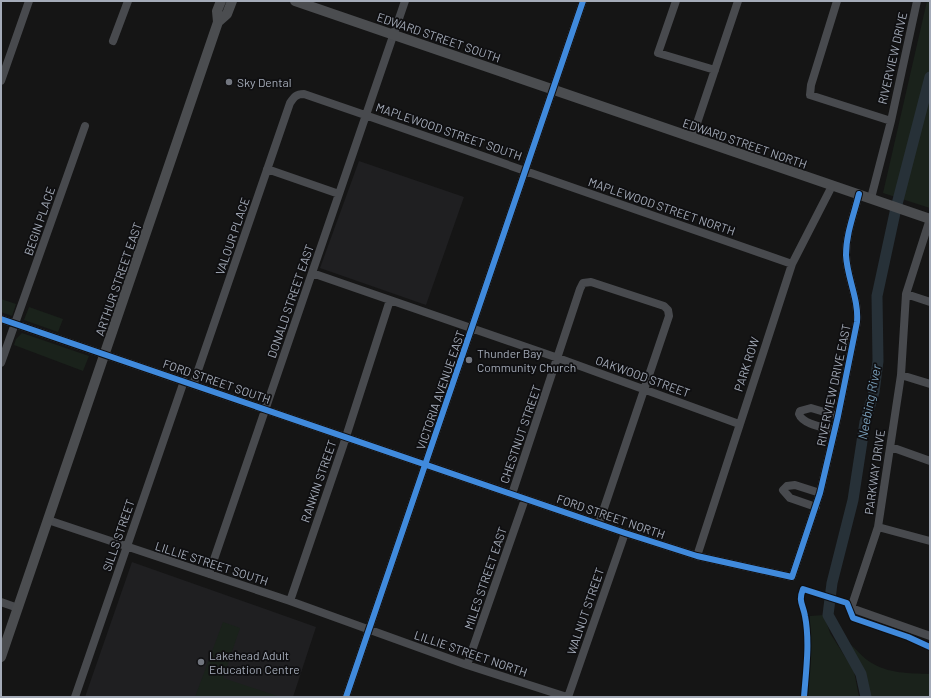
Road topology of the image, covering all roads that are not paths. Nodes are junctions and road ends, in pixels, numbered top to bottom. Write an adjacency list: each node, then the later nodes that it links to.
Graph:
1 (29, 1): 16 (street)
2 (128, 1): 14 (street)
3 (221, 1): 12 (main road, ARTHUR STREET EAST)
4 (232, 1): 12 (main road, ARTHUR STREET EAST)
5 (294, 1): 13 (main road, EDWARD STREET SOUTH)
6 (405, 1): 13 (street, DONALD STREET EAST)
7 (584, 1): 17 (street, VICTORIA AVENUE EAST)
8 (676, 1): 15 (street)
9 (738, 1): 15 (street)
10 (837, 1): 20 (street)
11 (917, 1): 20 (street, RIVERVIEW DRIVE)
12 (218, 22): 38 (main road, ARTHUR STREET EAST)
13 (393, 35): 17 (main road, EDWARD STREET SOUTH); 19 (street, DONALD STREET EAST)
14 (113, 41)
15 (715, 70): 22 (street)
16 (1, 81)
17 (552, 89): 22 (main road, EDWARD STREET NORTH); 24 (street, VICTORIA AVENUE EAST)
18 (294, 96): 19 (street, MAPLEWOOD STREET SOUTH); 23 (street, VALOUR PLACE)
19 (365, 115): 24 (street, MAPLEWOOD STREET SOUTH); 26 (street, DONALD STREET EAST)
20 (891, 121): 28 (street, RIVERVIEW DRIVE)
21 (85, 126): 36 (street, BEGIN PLACE)
22 (692, 138): 25 (main road, EDWARD STREET NORTH)
23 (267, 169): 26 (street); 43 (street, VALOUR PLACE)
24 (525, 170): 30 (street, MAPLEWOOD STREET NORTH); 37 (street, VICTORIA AVENUE EAST)
25 (832, 186): 27 (main road, EDWARD STREET NORTH); 30 (street, PARK ROW)
26 (339, 194): 31 (street, DONALD STREET EAST)
27 (859, 194): 28 (main road, EDWARD STREET NORTH); 47 (street, RIVERVIEW DRIVE EAST)
28 (875, 199): 29 (main road, EDWARD STREET NORTH)
29 (930, 219): 32 (street, PARKWAY DRIVE)
30 (792, 264): 48 (street, PARK ROW)
31 (312, 273): 33 (street, OAKWOOD STREET); 46 (street, DONALD STREET EAST)
32 (906, 294): 34 (street); 41 (street, PARKWAY DRIVE)
33 (390, 300): 37 (street, OAKWOOD STREET); 50 (street, RANKIN STREET)
34 (930, 302)
35 (1, 319): 36 (street, FORD STREET SOUTH)
36 (16, 324): 38 (street, FORD STREET SOUTH); 40 (street, BEGIN PLACE)
37 (473, 328): 39 (street, OAKWOOD STREET); 53 (street, VICTORIA AVENUE EAST)
38 (105, 356): 42 (street, FORD STREET SOUTH); 58 (main road, ARTHUR STREET EAST)
39 (558, 358): 45 (street, OAKWOOD STREET); 45 (street, CHESTNUT STREET); 55 (street, CHESTNUT STREET)
40 (1, 363)
41 (900, 375): 44 (street); 51 (street, PARKWAY DRIVE)
42 (184, 381): 43 (street, FORD STREET SOUTH); 63 (street, SILLS STREET)
43 (193, 384): 46 (street, FORD STREET SOUTH)
44 (930, 384)
45 (645, 389): 48 (street, OAKWOOD STREET); 59 (street)
46 (266, 410): 50 (street, FORD STREET SOUTH); 65 (street, DONALD STREET EAST)
47 (838, 416): 49 (street, RIVERVIEW DRIVE EAST); 49 (street)
48 (739, 424): 64 (street, PARK ROW)
49 (835, 430): 54 (street, RIVERVIEW DRIVE EAST)
50 (346, 437): 53 (street, FORD STREET SOUTH); 67 (street, RANKIN STREET)
51 (891, 447): 52 (street); 60 (street, PARKWAY DRIVE)
52 (930, 461)
53 (425, 465): 55 (street, FORD STREET NORTH); 70 (street, VICTORIA AVENUE EAST)
54 (820, 493): 57 (street, RIVERVIEW DRIVE EAST); 57 (street)
55 (512, 494): 56 (street, FORD STREET NORTH)
56 (525, 499): 59 (street, FORD STREET NORTH); 73 (street, MILES STREET EAST)
57 (816, 507): 66 (street, RIVERVIEW DRIVE EAST)
58 (48, 520): 63 (street, LILLIE STREET SOUTH); 69 (main road, ARTHUR STREET EAST)
59 (599, 524): 61 (street, FORD STREET NORTH)
60 (878, 527): 62 (street); 71 (street, PARKWAY DRIVE)
61 (625, 533): 64 (street, FORD STREET NORTH); 76 (street, WALNUT STREET)
62 (930, 541)
63 (127, 547): 65 (street, LILLIE STREET SOUTH); 74 (street, SILLS STREET)
64 (697, 556): 66 (street, FORD STREET NORTH)
65 (209, 574): 67 (street, LILLIE STREET SOUTH)
66 (792, 577)
67 (290, 601): 70 (street, LILLIE STREET SOUTH)
68 (1, 602): 69 (street)
69 (18, 608): 72 (main road, ARTHUR STREET EAST)
70 (369, 630): 73 (street, LILLIE STREET NORTH); 75 (street, VICTORIA AVENUE EAST)
71 (930, 636)
72 (1, 657)
73 (467, 665): 76 (street, LILLIE STREET NORTH)
74 (75, 697)
75 (346, 697)
76 (567, 697)

